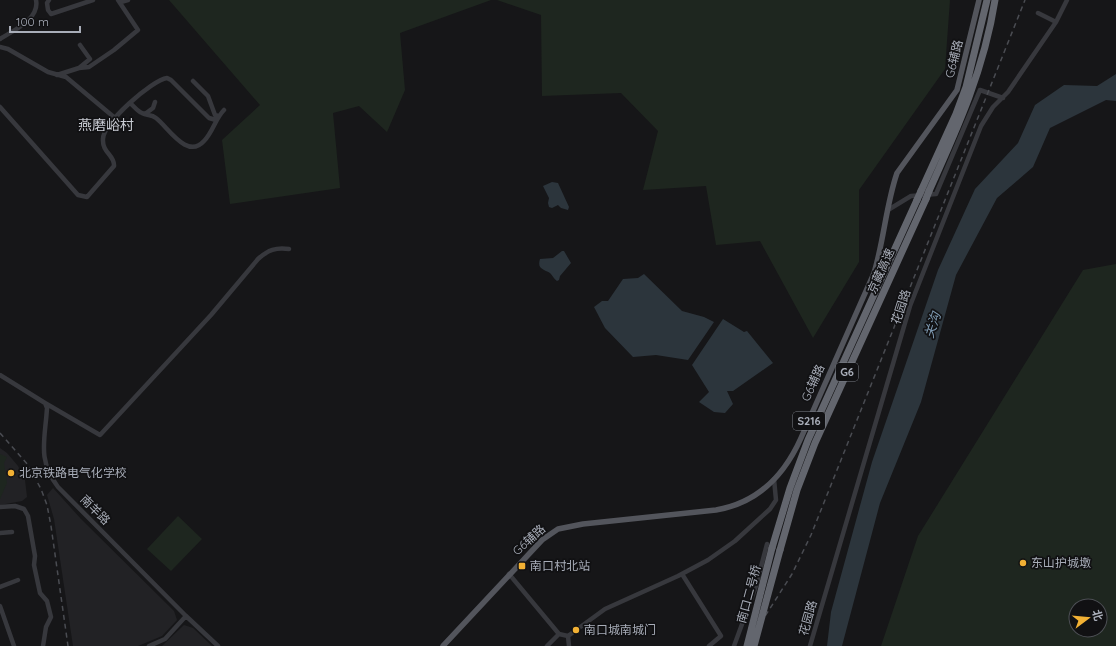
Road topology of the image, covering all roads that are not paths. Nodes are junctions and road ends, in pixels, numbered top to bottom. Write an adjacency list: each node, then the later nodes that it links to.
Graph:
1 (36, 0): 12 (street)
2 (49, 0): 3 (street)
3 (93, 0)
4 (128, 0): 9 (street)
5 (979, 0): 26 (main road, G6辅路 / S216)
6 (987, 0): 34 (highway, 南口二号桥, bridge)
7 (995, 0): 35 (highway, 京藏高速 / G6, bridge)
8 (1067, 0): 11 (street, 花园路)
9 (119, 1): 15 (street)
10 (1038, 13): 11 (street)
11 (1056, 22): 18 (street, 花园路)
12 (0, 39)
13 (80, 46): 15 (street)
14 (0, 47): 16 (street)
15 (79, 68): 16 (street)
16 (57, 75): 24 (street)
17 (193, 81): 25 (street)
18 (1003, 98): 26 (street); 55 (street, 花园路)
19 (155, 102): 23 (street)
20 (130, 103): 23 (street); 24 (street); 25 (street)
21 (0, 107): 24 (street)
22 (224, 110): 25 (street)
23 (145, 114): 25 (street)
24 (115, 118)
25 (217, 118)
26 (888, 210): 30 (main road, G6辅路 / S216)
27 (289, 249): 29 (street)
28 (0, 375): 29 (street)
29 (44, 403): 41 (street, 南羊路)
30 (774, 479): 36 (main road, G6辅路 / S216); 37 (street)
31 (0, 507): 45 (street)
32 (12, 532): 33 (street)
33 (0, 533)
34 (769, 546): 52 (street); 53 (highway, 南口二号桥, bridge)
35 (780, 550): 54 (highway, 南口二号桥 / G6, bridge)
36 (509, 574): 42 (street); 48 (main road, G6辅路 / S216)
37 (682, 574): 43 (street); 51 (street)
38 (18, 580): 39 (street)
39 (0, 587)
40 (0, 606): 44 (street)
41 (186, 616): 46 (street); 47 (street, 南羊路)
42 (559, 634): 43 (street); 49 (street)
43 (568, 636): 50 (street)
44 (14, 646)
45 (43, 646)
46 (149, 646)
47 (218, 646)
48 (443, 646)
49 (547, 646)
50 (569, 646)
51 (709, 646)
52 (734, 646)
53 (746, 646)
54 (754, 646)
55 (810, 646)

